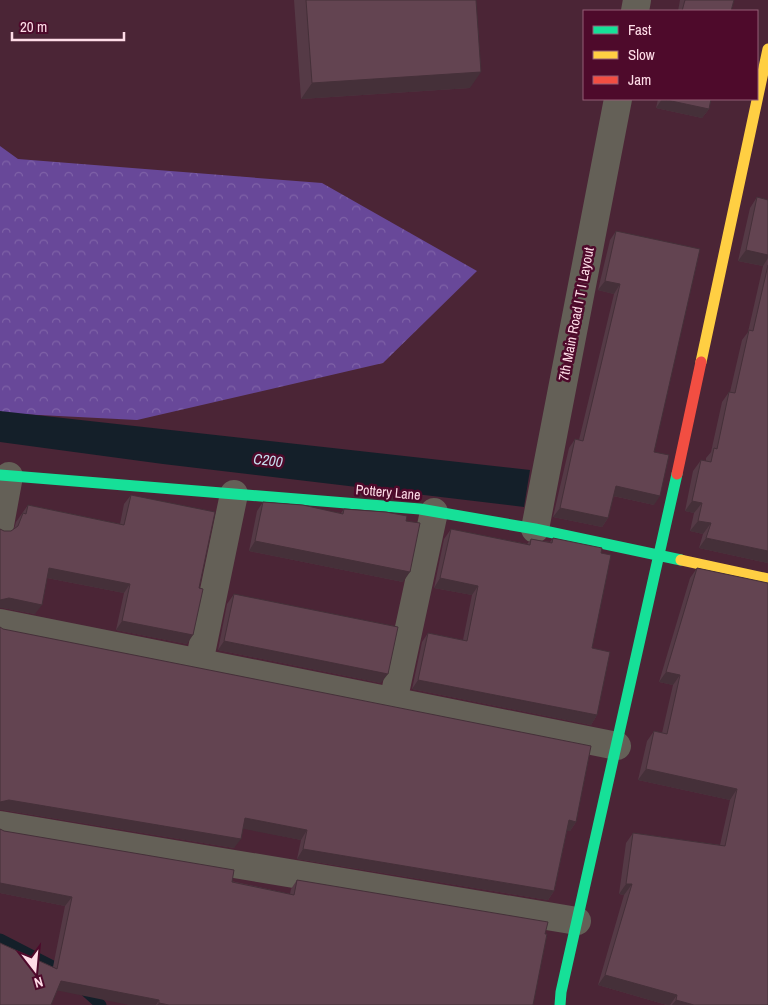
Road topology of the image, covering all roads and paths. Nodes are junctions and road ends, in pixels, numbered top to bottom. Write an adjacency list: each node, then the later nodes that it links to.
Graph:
1 (768, 49): 2 (street)
2 (758, 96)
3 (618, 100): 9 (street, 7th Main Road I T I Layout)
4 (757, 100): 10 (street)
5 (4, 475): 6 (street, Pottery Lane); 8 (street)
6 (234, 494): 7 (street, Pottery Lane); 13 (street)
7 (434, 512): 9 (street, Pottery Lane); 14 (street)
8 (0, 525)
9 (535, 529): 10 (street, Pottery Lane)
10 (659, 556): 11 (street, Pottery Lane); 15 (street)
11 (768, 578)
12 (0, 623): 13 (street)
13 (199, 663): 14 (street)
14 (393, 702): 15 (street)
15 (617, 746): 17 (street)
16 (0, 825): 17 (street)
17 (577, 921): 18 (street)
18 (560, 1005)

